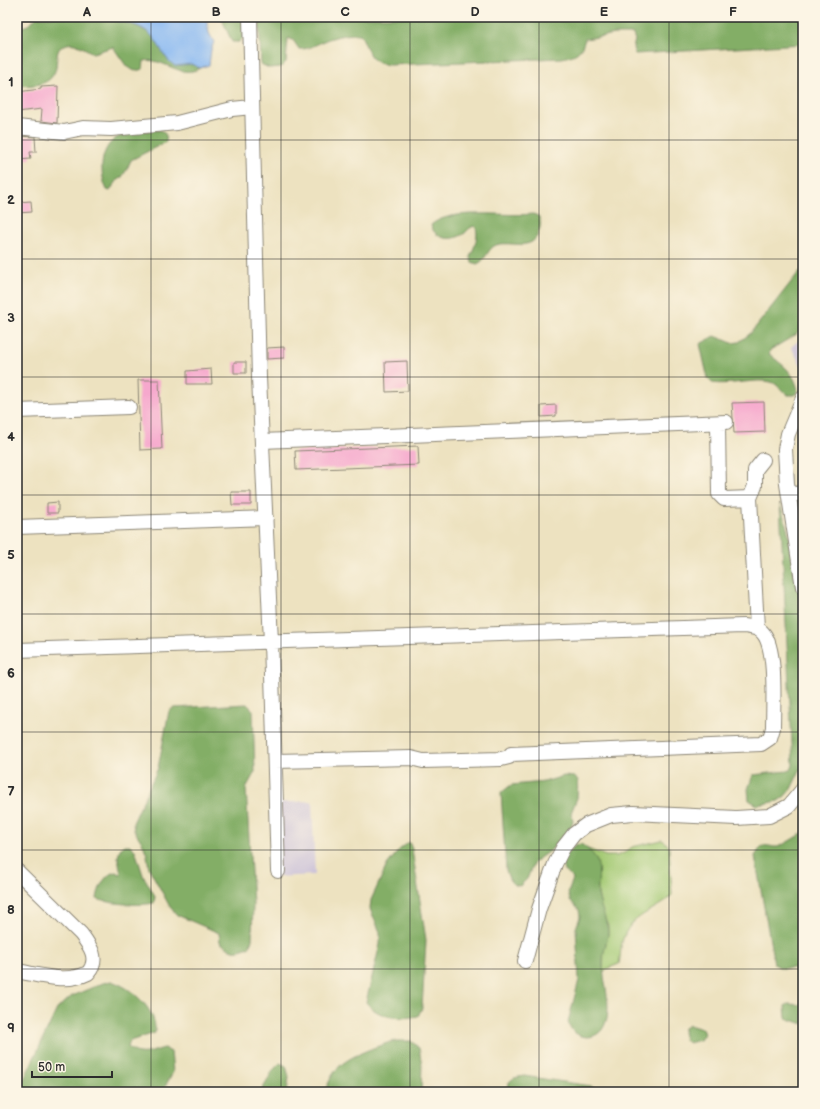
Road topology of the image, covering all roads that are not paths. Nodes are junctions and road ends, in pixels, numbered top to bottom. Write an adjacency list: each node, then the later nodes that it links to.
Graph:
1 (250, 17): 2 (lane)
2 (252, 107): 3 (lane); 7 (lane)
3 (17, 127)
4 (803, 398): 10 (lane)
5 (129, 407): 6 (lane)
6 (17, 411)
7 (262, 441): 11 (lane); 12 (lane)
8 (763, 460): 11 (lane)
9 (803, 493): 10 (lane)
10 (789, 495): 14 (lane)
11 (750, 498): 15 (lane)
12 (266, 518): 13 (lane); 16 (lane)
13 (17, 527)
14 (803, 587)
15 (757, 628): 16 (lane); 18 (lane)
16 (271, 642): 17 (lane); 18 (lane)
17 (17, 650)
18 (275, 761): 21 (lane)
19 (803, 789): 22 (lane)
20 (17, 871): 23 (lane)
21 (278, 871)
22 (525, 961)
23 (17, 971)

